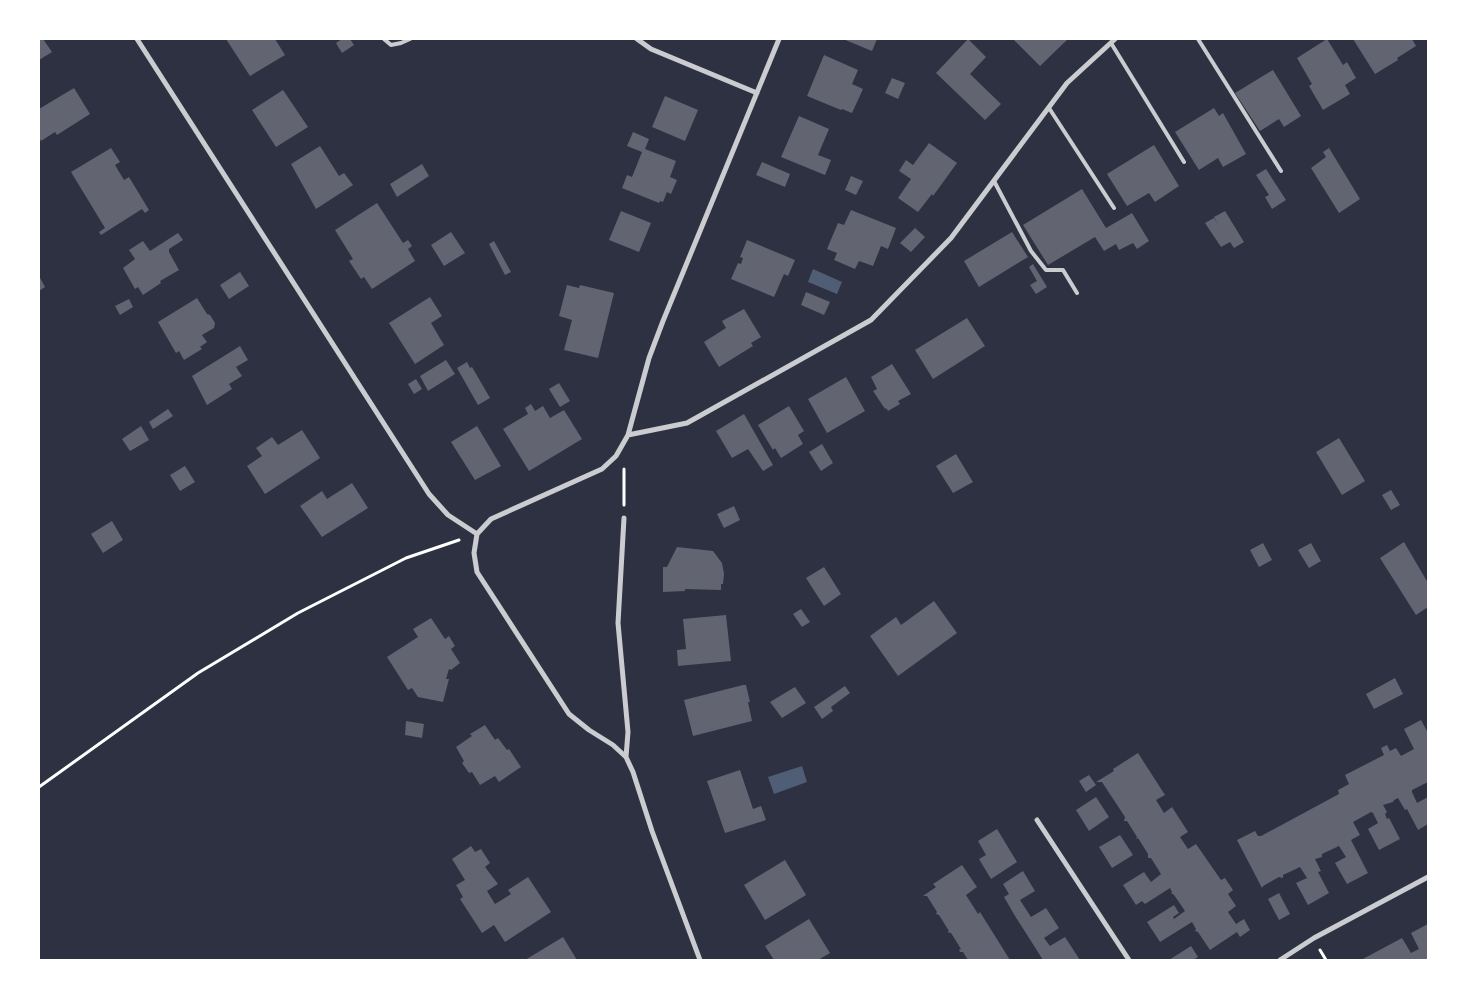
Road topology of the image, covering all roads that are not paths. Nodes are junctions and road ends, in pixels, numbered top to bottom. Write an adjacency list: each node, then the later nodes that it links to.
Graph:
1 (137, 39): 17 (street)
2 (384, 39): 3 (lane)
3 (410, 39)
4 (637, 39): 8 (street)
5 (779, 39): 8 (street)
6 (1198, 39): 11 (lane)
7 (1113, 41): 9 (street); 10 (lane)
8 (757, 93): 15 (street)
9 (1049, 108): 12 (street); 13 (lane)
10 (1184, 162)
11 (1282, 171)
12 (994, 181): 14 (lane); 15 (street)
13 (1114, 208)
14 (1077, 293)
15 (628, 435): 17 (street)
16 (624, 518): 18 (street)
17 (477, 534): 18 (street)
18 (626, 757): 21 (street)
19 (1037, 820): 22 (street)
20 (1428, 877): 23 (street)
21 (700, 960)
22 (1129, 960)
23 (1280, 960)

